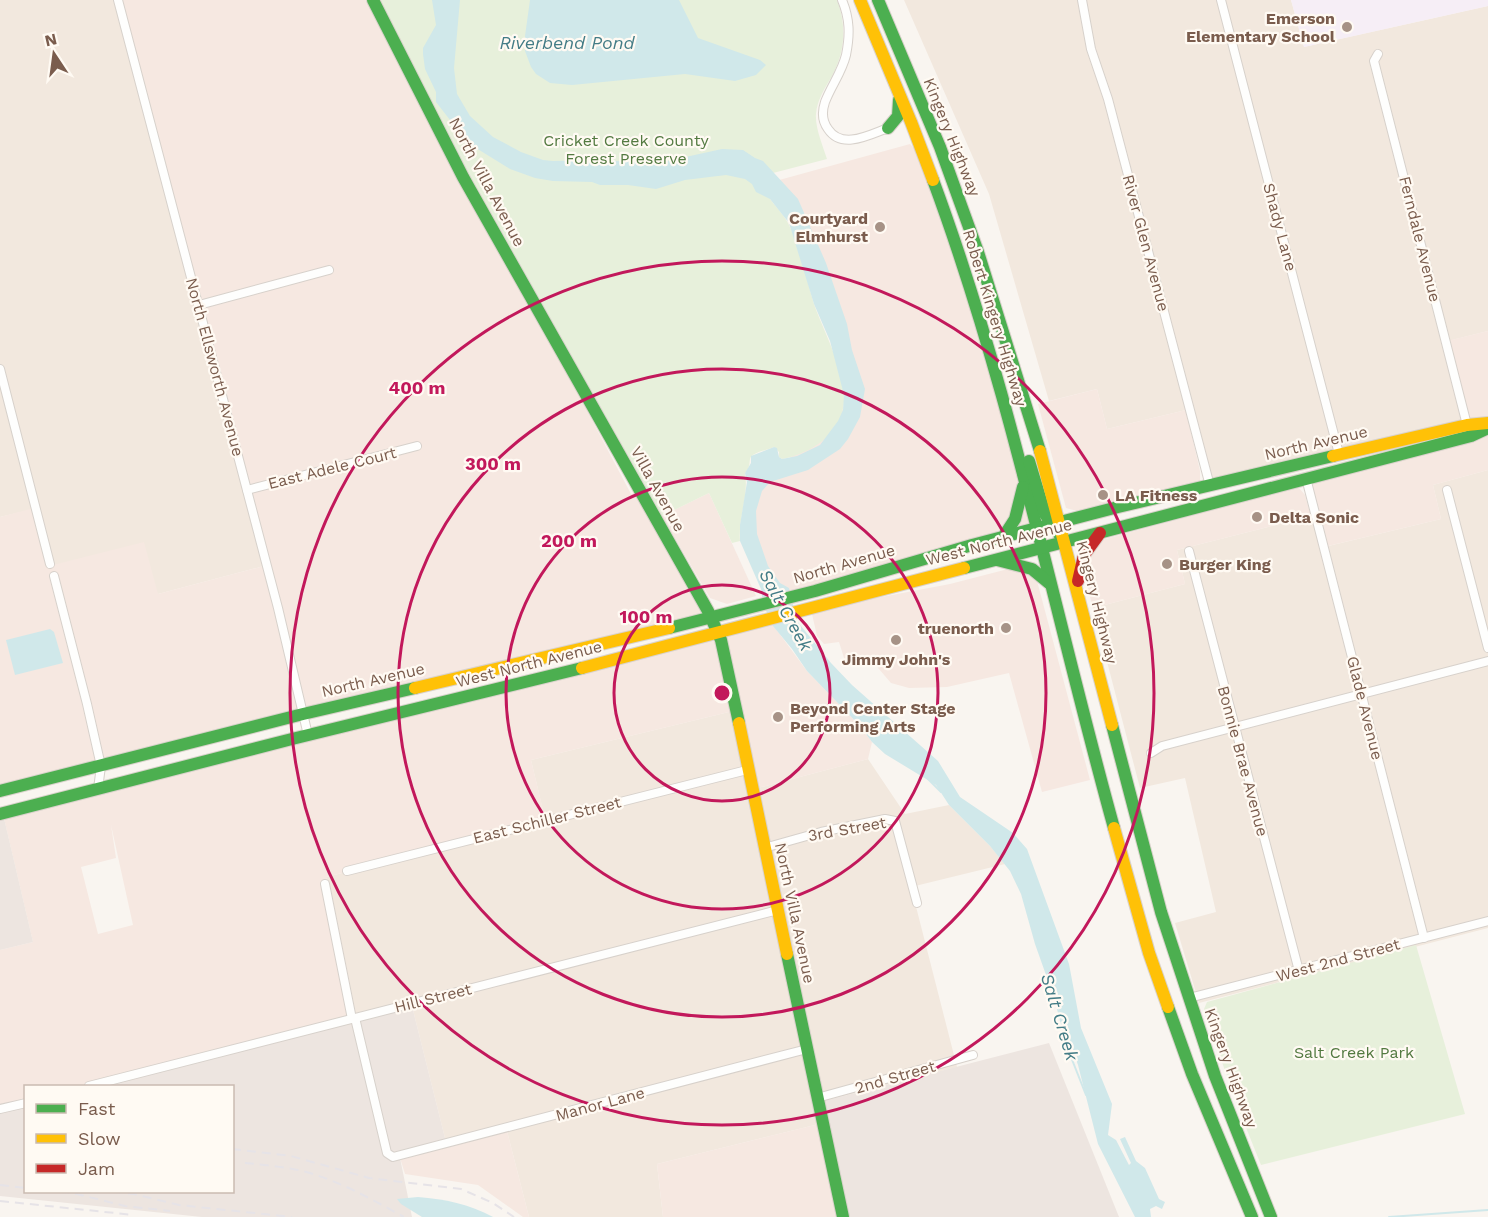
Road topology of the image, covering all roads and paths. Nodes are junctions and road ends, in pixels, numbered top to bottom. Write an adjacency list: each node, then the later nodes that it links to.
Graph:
1 (118, 0): 13 (street, North Ellsworth Avenue)
2 (373, 0): 16 (main road, North Villa Avenue)
3 (842, 0): 10 (street)
4 (860, 0): 9 (main road, Robert Kingery Highway)
5 (878, 0): 27 (main road, Kingery Highway)
6 (1082, 0): 24 (street, River Glen Avenue)
7 (1221, 0): 21 (street, Shady Lane)
8 (1378, 54): 18 (street, Ferndale Avenue)
9 (894, 82): 10 (main road); 11 (main road, Robert Kingery Highway)
10 (888, 128): 11 (main road)
11 (923, 153): 14 (main road, Robert Kingery Highway)
12 (329, 270): 13 (street)
13 (199, 305): 25 (street, North Ellsworth Avenue)
14 (982, 327): 23 (main road, Robert Kingery Highway); 27 (main road)
15 (0, 369): 35 (street)
16 (575, 378): 39 (main road, Villa Avenue)
17 (1488, 423): 18 (main road, North Avenue)
18 (1467, 425): 21 (main road, North Avenue)
19 (1488, 428): 22 (main road, West North Avenue)
20 (417, 446): 25 (street, East Adele Court)
21 (1339, 454): 24 (main road, North Avenue)
22 (1306, 478): 29 (main road, West North Avenue); 43 (street, Glade Avenue)
23 (1024, 481): 28 (main road); 30 (main road)
24 (1210, 486): 27 (main road, North Avenue)
25 (247, 490): 44 (street, North Ellsworth Avenue)
26 (1447, 490): 41 (street)
27 (1055, 523): 28 (main road, North Avenue); 31 (main road, Kingery Highway)
28 (1035, 528): 30 (main road, North Avenue); 32 (main road)
29 (1100, 533): 31 (main road, West North Avenue); 38 (main road)
30 (1004, 536): 39 (main road, North Avenue)
31 (1064, 543): 32 (main road, West North Avenue); 38 (main road, Kingery Highway)
32 (1040, 548): 34 (main road, West North Avenue); 37 (main road)
33 (1188, 551): 45 (street, Bonnie Brae Avenue)
34 (996, 560): 37 (main road); 40 (main road, West North Avenue)
35 (50, 564)
36 (54, 576): 48 (street)
37 (1052, 586): 70 (main road)
38 (1077, 593): 61 (main road, Kingery Highway)
39 (711, 617): 40 (main road, North Villa Avenue); 44 (main road, North Avenue)
40 (717, 632): 46 (main road, West North Avenue); 49 (main road, North Villa Avenue)
41 (1488, 648)
42 (1488, 661): 43 (street)
43 (1362, 694): 45 (street); 59 (street, Glade Avenue)
44 (303, 714): 46 (street, North Ellsworth Avenue); 48 (main road, North Avenue)
45 (1235, 727): 47 (street); 60 (street, Bonnie Brae Avenue)
46 (308, 735): 50 (main road)
47 (1151, 753)
48 (101, 765): 50 (street); 51 (main road, North Avenue)
49 (747, 770): 53 (main road, North Villa Avenue); 54 (street, East Schiller Street)
50 (98, 789): 52 (main road)
51 (0, 791)
52 (0, 814)
53 (764, 848): 56 (street, 3rd Street); 57 (main road, North Villa Avenue)
54 (347, 871)
55 (325, 884): 62 (street)
56 (917, 903)
57 (777, 910): 62 (street, Hill Street); 63 (main road, North Villa Avenue)
58 (1488, 921): 59 (street, West 2nd Street)
59 (1424, 938): 60 (street, West 2nd Street)
60 (1299, 971): 61 (street, West 2nd Street)
61 (1189, 998): 71 (main road, Kingery Highway)
62 (354, 1018): 63 (street, Manor Lane); 65 (street, Hill Street)
63 (807, 1049): 66 (main road, North Villa Avenue)
64 (973, 1055): 66 (street, 2nd Street)
65 (93, 1085)
66 (817, 1098): 69 (main road, North Villa Avenue)
67 (24, 1104): 68 (street)
68 (0, 1110)
69 (843, 1217)
70 (1252, 1217)
71 (1271, 1217)

